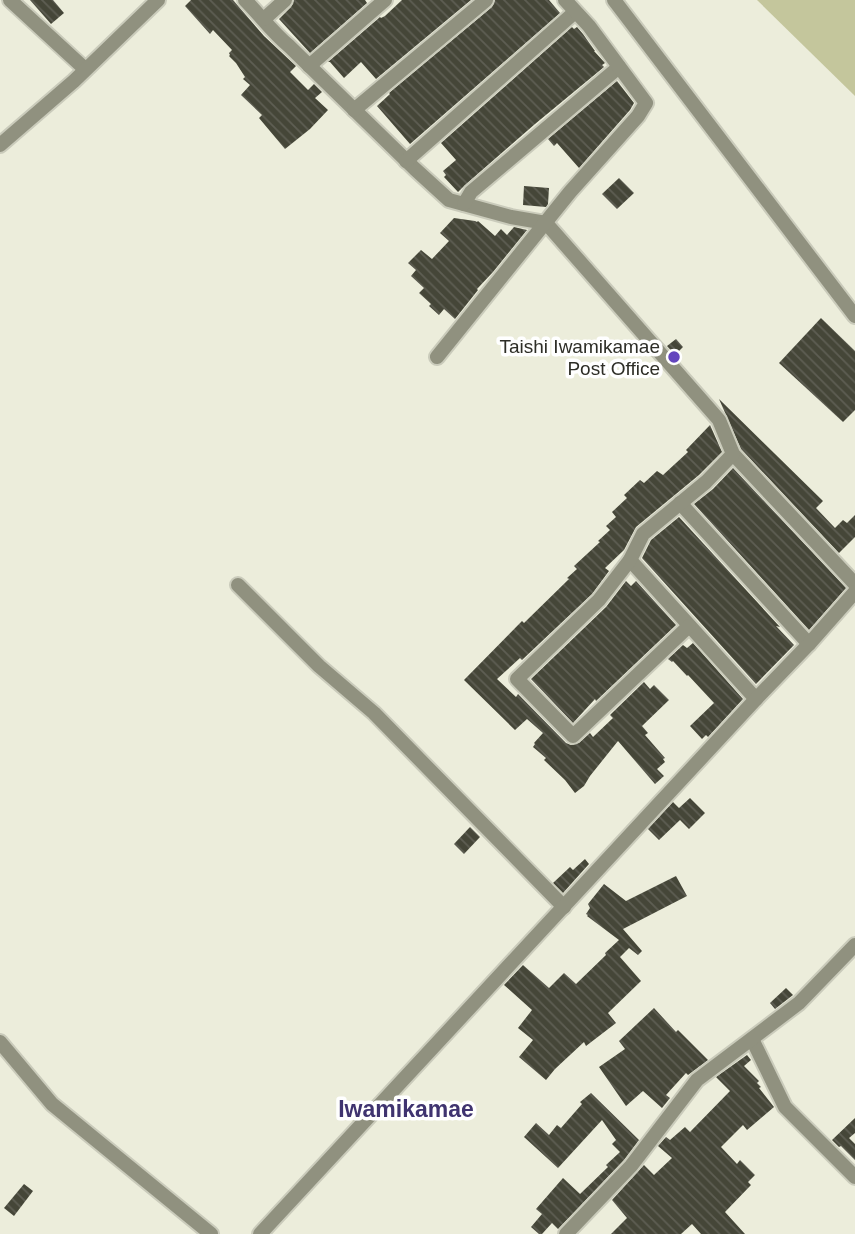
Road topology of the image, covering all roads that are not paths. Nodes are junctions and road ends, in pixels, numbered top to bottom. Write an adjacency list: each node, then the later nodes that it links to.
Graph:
1 (10, 0): 13 (street)
2 (158, 0): 13 (street)
3 (245, 0): 10 (street)
4 (285, 0): 10 (street)
5 (385, 0): 11 (street)
6 (486, 0): 14 (street)
7 (565, 0): 9 (street)
8 (614, 0): 19 (street)
9 (575, 12): 12 (street); 16 (street)
10 (264, 19): 11 (street)
11 (309, 66): 14 (street)
12 (619, 67): 17 (street); 18 (street)
13 (85, 69): 15 (street)
14 (354, 110): 16 (street)
15 (0, 145)
16 (406, 161): 17 (street)
17 (464, 204): 18 (street)
18 (546, 223): 20 (street); 21 (street)
19 (855, 316)
20 (437, 358)
21 (733, 454): 22 (street); 24 (street)
22 (680, 503): 23 (street); 28 (street)
23 (629, 560): 27 (street); 27 (street)
24 (855, 584)
25 (238, 585): 30 (street)
26 (855, 592): 28 (street)
27 (689, 626): 29 (street)
28 (809, 644): 29 (street)
29 (756, 699): 30 (street)
30 (564, 908): 36 (street)
31 (855, 945): 32 (street)
32 (752, 1038): 34 (street); 37 (street)
33 (0, 1041): 35 (street)
34 (855, 1177)
35 (211, 1234)
36 (260, 1234)
37 (566, 1234)

